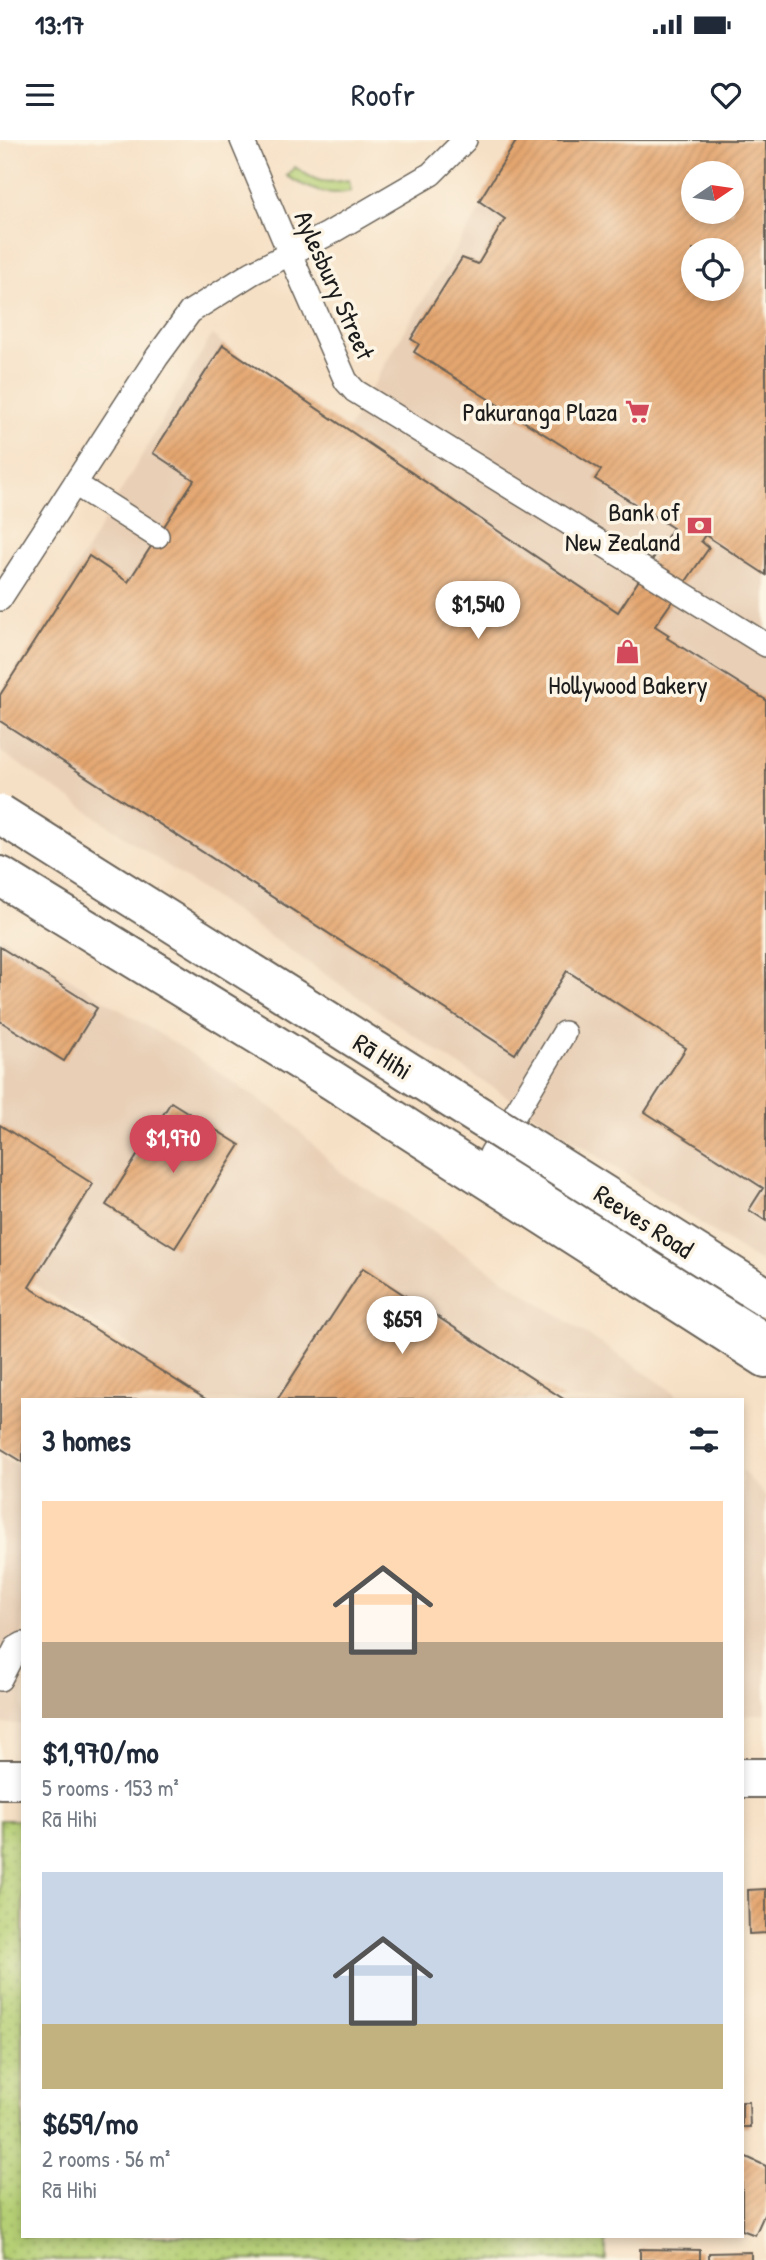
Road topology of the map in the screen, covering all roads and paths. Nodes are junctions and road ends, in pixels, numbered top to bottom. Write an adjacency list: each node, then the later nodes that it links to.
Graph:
1 (243, 140): 3 (lane, Aylesbury Street)
2 (465, 140): 3 (lane)
3 (290, 254): 4 (lane); 7 (lane, Aylesbury Street)
4 (75, 484): 5 (lane); 6 (lane)
5 (157, 536)
6 (0, 598)
7 (766, 645)
8 (0, 814): 11 (main road, Rā Hihi, bridge)
9 (0, 876): 13 (main road, Rā Hihi)
10 (564, 1033): 12 (lane, Reeves Road)
11 (766, 1297)
12 (766, 1335)
13 (766, 1358)
14 (21, 1645): 15 (lane)
15 (0, 1679)
16 (744, 1778): 17 (main road)
17 (766, 1778)
18 (0, 1779): 19 (main road)
19 (21, 1779)

